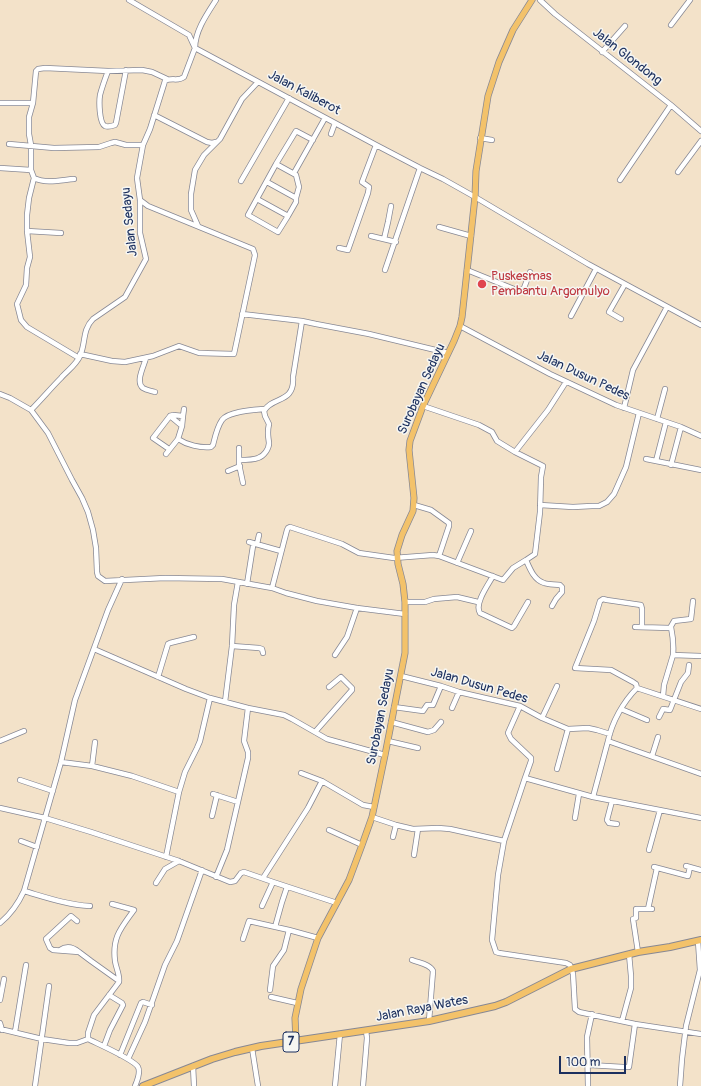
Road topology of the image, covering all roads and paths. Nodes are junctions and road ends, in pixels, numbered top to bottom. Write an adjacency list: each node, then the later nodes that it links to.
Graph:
1 (129, 0): 8 (street, Jalan Kaliberot)
2 (216, 0): 8 (street)
3 (532, 0): 23 (main road, Surobayan Sedayu)
4 (540, 0): 9 (street, Jalan Glondong)
5 (690, 0): 6 (street)
6 (671, 25)
7 (625, 26): 9 (street)
8 (195, 48): 12 (street); 13 (street, Jalan Kaliberot)
9 (602, 52): 17 (street, Jalan Glondong)
10 (126, 70): 11 (street); 11 (street); 12 (street)
11 (108, 71): 16 (street)
12 (167, 79): 18 (street, Jalan Sedayu)
13 (258, 82): 14 (street, Jalan Kaliberot); 27 (street)
14 (290, 98): 19 (street, Jalan Kaliberot); 41 (street)
15 (0, 103): 16 (street)
16 (33, 103): 29 (street)
17 (671, 105): 21 (street, Jalan Glondong); 40 (street)
18 (154, 115): 27 (street); 30 (street, Jalan Sedayu)
19 (325, 118): 20 (street, Jalan Kaliberot); 24 (street)
20 (335, 123): 22 (street); 31 (street, Jalan Kaliberot)
21 (701, 131)
22 (331, 134)
23 (480, 138): 25 (street); 43 (main road, Surobayan Sedayu)
24 (313, 140): 32 (street); 37 (street)
25 (492, 140)
26 (701, 141): 36 (street)
27 (217, 142): 49 (street)
28 (9, 144): 29 (street)
29 (30, 145): 30 (street); 35 (street)
30 (143, 145): 46 (street, Jalan Sedayu)
31 (376, 145): 34 (street, Jalan Kaliberot); 57 (street)
32 (276, 164): 37 (street); 42 (street)
33 (0, 168): 35 (street)
34 (420, 168): 43 (street, Jalan Kaliberot); 56 (street)
35 (31, 170): 38 (street)
36 (678, 172)
37 (294, 173): 44 (street)
38 (34, 178): 39 (street); 51 (street)
39 (74, 178)
40 (620, 180)
41 (241, 181)
42 (267, 182): 44 (street); 45 (street)
43 (475, 197): 54 (main road, Surobayan Sedayu); 58 (street, Jalan Kaliberot)
44 (296, 198): 48 (street)
45 (257, 199): 48 (street); 48 (street)
46 (140, 200): 49 (street); 71 (street, Jalan Sedayu)
47 (392, 206): 55 (street)
48 (288, 216)
49 (198, 226): 64 (street)
50 (439, 227): 54 (street)
51 (27, 231): 52 (street); 71 (street)
52 (60, 232)
53 (371, 236): 55 (street)
54 (471, 236): 60 (main road, Surobayan Sedayu)
55 (384, 239): 56 (street)
56 (396, 242): 59 (street)
57 (339, 248)
58 (596, 269): 62 (street, Jalan Kaliberot); 65 (street)
59 (385, 270)
60 (467, 270): 61 (street); 69 (main road, Surobayan Sedayu)
61 (530, 272)
62 (625, 284): 63 (street, Jalan Kaliberot); 66 (street)
63 (667, 306): 68 (street, Jalan Kaliberot); 78 (street)
64 (242, 314): 67 (street); 72 (street)
65 (571, 316)
66 (621, 318)
67 (302, 321): 70 (street); 80 (street)
68 (701, 325)
69 (460, 326): 70 (main road, Surobayan Sedayu); 73 (street, Jalan Dusun Pedes)
70 (448, 353): 77 (main road, Surobayan Sedayu)
71 (80, 356): 72 (street); 81 (street, Jalan Sedayu)
72 (146, 358): 75 (street)
73 (566, 382): 78 (street, Jalan Dusun Pedes); 92 (street)
74 (665, 389): 85 (street)
75 (155, 392)
76 (0, 394): 81 (street)
77 (423, 406): 92 (street); 101 (main road, Surobayan Sedayu)
78 (624, 408): 82 (street, Jalan Dusun Pedes)
79 (184, 409): 84 (street)
80 (265, 409): 90 (street); 94 (street)
81 (31, 410): 112 (street)
82 (639, 413): 85 (street, Jalan Dusun Pedes); 102 (street)
83 (170, 416): 84 (street); 87 (street); 90 (street)
84 (183, 416): 87 (street)
85 (657, 419): 86 (street, Jalan Dusun Pedes)
86 (666, 422): 88 (street, Jalan Dusun Pedes); 95 (street)
87 (182, 426): 90 (street)
88 (681, 427): 89 (street, Jalan Dusun Pedes); 96 (street)
89 (701, 436)
90 (178, 439)
91 (239, 448): 94 (street)
92 (515, 452): 102 (street)
93 (646, 459): 95 (street)
94 (239, 460): 97 (street)
95 (656, 462): 96 (street)
96 (671, 465): 98 (street)
97 (240, 466): 99 (street); 100 (street)
98 (701, 470)
99 (228, 471)
100 (243, 483)
101 (414, 505): 107 (street); 108 (main road, Surobayan Sedayu)
102 (540, 505): 109 (street)
103 (471, 531): 110 (street)
104 (259, 536): 105 (street)
105 (253, 544): 106 (street); 114 (street)
106 (282, 551): 108 (street); 115 (street)
107 (439, 556): 108 (street); 110 (street)
108 (397, 558): 117 (main road, Surobayan Sedayu)
109 (526, 560): 111 (street); 120 (street)
110 (456, 563): 111 (street)
111 (493, 576): 118 (street)
112 (122, 579): 113 (street); 128 (street)
113 (238, 582): 114 (street); 127 (street)
114 (247, 584): 115 (street)
115 (272, 588): 121 (street)
116 (693, 601): 125 (street)
117 (405, 602): 118 (street); 122 (main road, Surobayan Sedayu)
118 (478, 602): 119 (street)
119 (528, 602)
120 (552, 606)
121 (357, 608): 122 (street); 130 (street)
122 (405, 614): 134 (main road, Surobayan Sedayu)
123 (635, 627): 124 (street)
124 (642, 627): 125 (street); 139 (street)
125 (671, 627): 131 (street)
126 (194, 637): 135 (street)
127 (232, 646): 129 (street); 144 (street)
128 (94, 648): 135 (street); 169 (street)
129 (263, 653)
130 (335, 655)
131 (673, 655): 132 (street); 141 (street)
132 (701, 656)
133 (690, 665): 143 (street)
134 (401, 676): 136 (street, Jalan Dusun Pedes); 146 (main road, Surobayan Sedayu)
135 (158, 677): 142 (street)
136 (441, 686): 140 (street, Jalan Dusun Pedes); 146 (street)
137 (557, 686): 151 (street)
138 (329, 687): 158 (street)
139 (638, 688): 141 (street); 149 (street)
140 (459, 692): 145 (street, Jalan Dusun Pedes); 148 (street)
141 (662, 696): 143 (street)
142 (210, 698): 144 (street); 178 (street)
143 (674, 700): 150 (street); 152 (street)
144 (225, 702): 147 (street)
145 (520, 706): 151 (street, Jalan Dusun Pedes); 174 (street)
146 (394, 707): 155 (main road, Surobayan Sedayu)
147 (248, 708): 158 (street); 182 (street)
148 (452, 708)
149 (621, 709): 153 (street); 160 (street)
150 (701, 709)
151 (542, 718): 156 (street, Jalan Dusun Pedes)
152 (659, 718)
153 (647, 720)
154 (441, 722): 155 (street)
155 (391, 723): 159 (street); 163 (main road, Surobayan Sedayu)
156 (568, 729): 160 (street, Jalan Dusun Pedes); 171 (street)
157 (24, 731): 162 (street)
158 (315, 732): 167 (street)
159 (410, 732)
160 (610, 734): 164 (street)
161 (658, 737): 168 (street)
162 (0, 741)
163 (388, 741): 166 (street); 167 (main road, Surobayan Sedayu)
164 (608, 741): 168 (street); 180 (street)
165 (95, 742): 170 (street)
166 (418, 748)
167 (385, 755): 183 (main road, Surobayan Sedayu)
168 (652, 756): 173 (street)
169 (61, 762): 170 (street); 177 (street)
170 (92, 766): 178 (street)
171 (557, 769)
172 (300, 773): 176 (street)
173 (701, 774)
174 (525, 778): 179 (street); 197 (street)
175 (20, 780): 177 (street)
176 (322, 781): 183 (street); 207 (street)
177 (53, 791): 188 (street)
178 (179, 792): 202 (street)
179 (579, 794): 180 (street); 189 (street)
180 (593, 797): 181 (street)
181 (612, 801): 185 (street); 191 (street)
182 (238, 802): 186 (street); 206 (street)
183 (374, 807): 187 (main road, Surobayan Sedayu)
184 (0, 808): 188 (street)
185 (660, 810): 190 (street); 200 (street)
186 (212, 816)
187 (372, 817): 192 (street); 198 (main road, Surobayan Sedayu)
188 (45, 818): 199 (street); 202 (street)
189 (575, 818)
190 (701, 818)
191 (617, 824)
192 (396, 825): 193 (street); 195 (street)
193 (418, 829): 197 (street); 201 (street)
194 (328, 830): 198 (street)
195 (393, 837)
196 (21, 841): 199 (street)
197 (504, 841): 229 (street)
198 (362, 845): 212 (main road, Surobayan Sedayu)
199 (37, 847): 211 (street)
200 (650, 850)
201 (414, 854)
202 (166, 857): 203 (street)
203 (179, 861): 204 (street); 209 (street)
204 (202, 870): 206 (street); 238 (street)
205 (701, 870): 225 (street)
206 (216, 877): 207 (street)
207 (263, 878): 208 (street)
208 (273, 882): 210 (street); 216 (street)
209 (156, 883)
210 (287, 887): 212 (street); 220 (street)
211 (24, 891): 215 (street); 219 (street)
212 (337, 903): 222 (main road, Surobayan Sedayu)
213 (112, 904): 217 (street)
214 (138, 904): 217 (street)
215 (90, 906)
216 (262, 906)
217 (134, 910): 231 (street)
218 (77, 921): 231 (street)
219 (0, 923)
220 (276, 927): 221 (street); 223 (street)
221 (289, 930): 222 (street); 233 (street)
222 (318, 938): 237 (main road, Surobayan Sedayu)
223 (243, 939)
224 (700, 940): 225 (highway, Jalan Raya Wates / 7); 247 (street)
225 (638, 952): 226 (highway, Jalan Raya Wates / 7)
226 (629, 954): 229 (highway, Jalan Raya Wates / 7); 241 (street)
227 (412, 960): 240 (street)
228 (26, 965): 246 (street)
229 (571, 969): 239 (street); 240 (highway, Jalan Raya Wates / 7)
230 (4, 979): 236 (street)
231 (119, 981): 234 (street)
232 (49, 986): 250 (street)
233 (270, 990)
234 (109, 996): 251 (street); 253 (street)
235 (271, 997): 237 (street)
236 (0, 1000)
237 (297, 1003): 252 (main road, Surobayan Sedayu)
238 (152, 1005): 255 (street); 256 (street)
239 (592, 1014): 241 (street); 257 (street)
240 (429, 1021): 245 (highway, Jalan Raya Wates / 7)
241 (622, 1021): 243 (street)
242 (0, 1023): 244 (street)
243 (636, 1024): 247 (street); 257 (street)
244 (1, 1029): 246 (street)
245 (366, 1031): 248 (highway, Jalan Raya Wates / 7); 265 (street)
246 (15, 1032): 250 (street)
247 (685, 1032): 249 (street); 267 (street)
248 (340, 1034): 252 (highway, Jalan Raya Wates / 7); 264 (street)
249 (701, 1034)
250 (42, 1039): 251 (street); 259 (street)
251 (88, 1039): 253 (street)
252 (296, 1041): 254 (highway, Jalan Raya Wates / 7)
253 (104, 1046): 255 (street)
254 (252, 1048): 258 (highway, Jalan Raya Wates / 7); 263 (street)
255 (120, 1055): 256 (street)
256 (128, 1059): 260 (street)
257 (589, 1065): 266 (street)
258 (193, 1066): 261 (highway, Jalan Raya Wates / 7); 262 (street)
259 (35, 1086)
260 (135, 1086)
261 (143, 1086)
262 (194, 1086)
263 (258, 1086)
264 (335, 1086)
265 (363, 1086)
266 (588, 1086)
267 (680, 1086)

